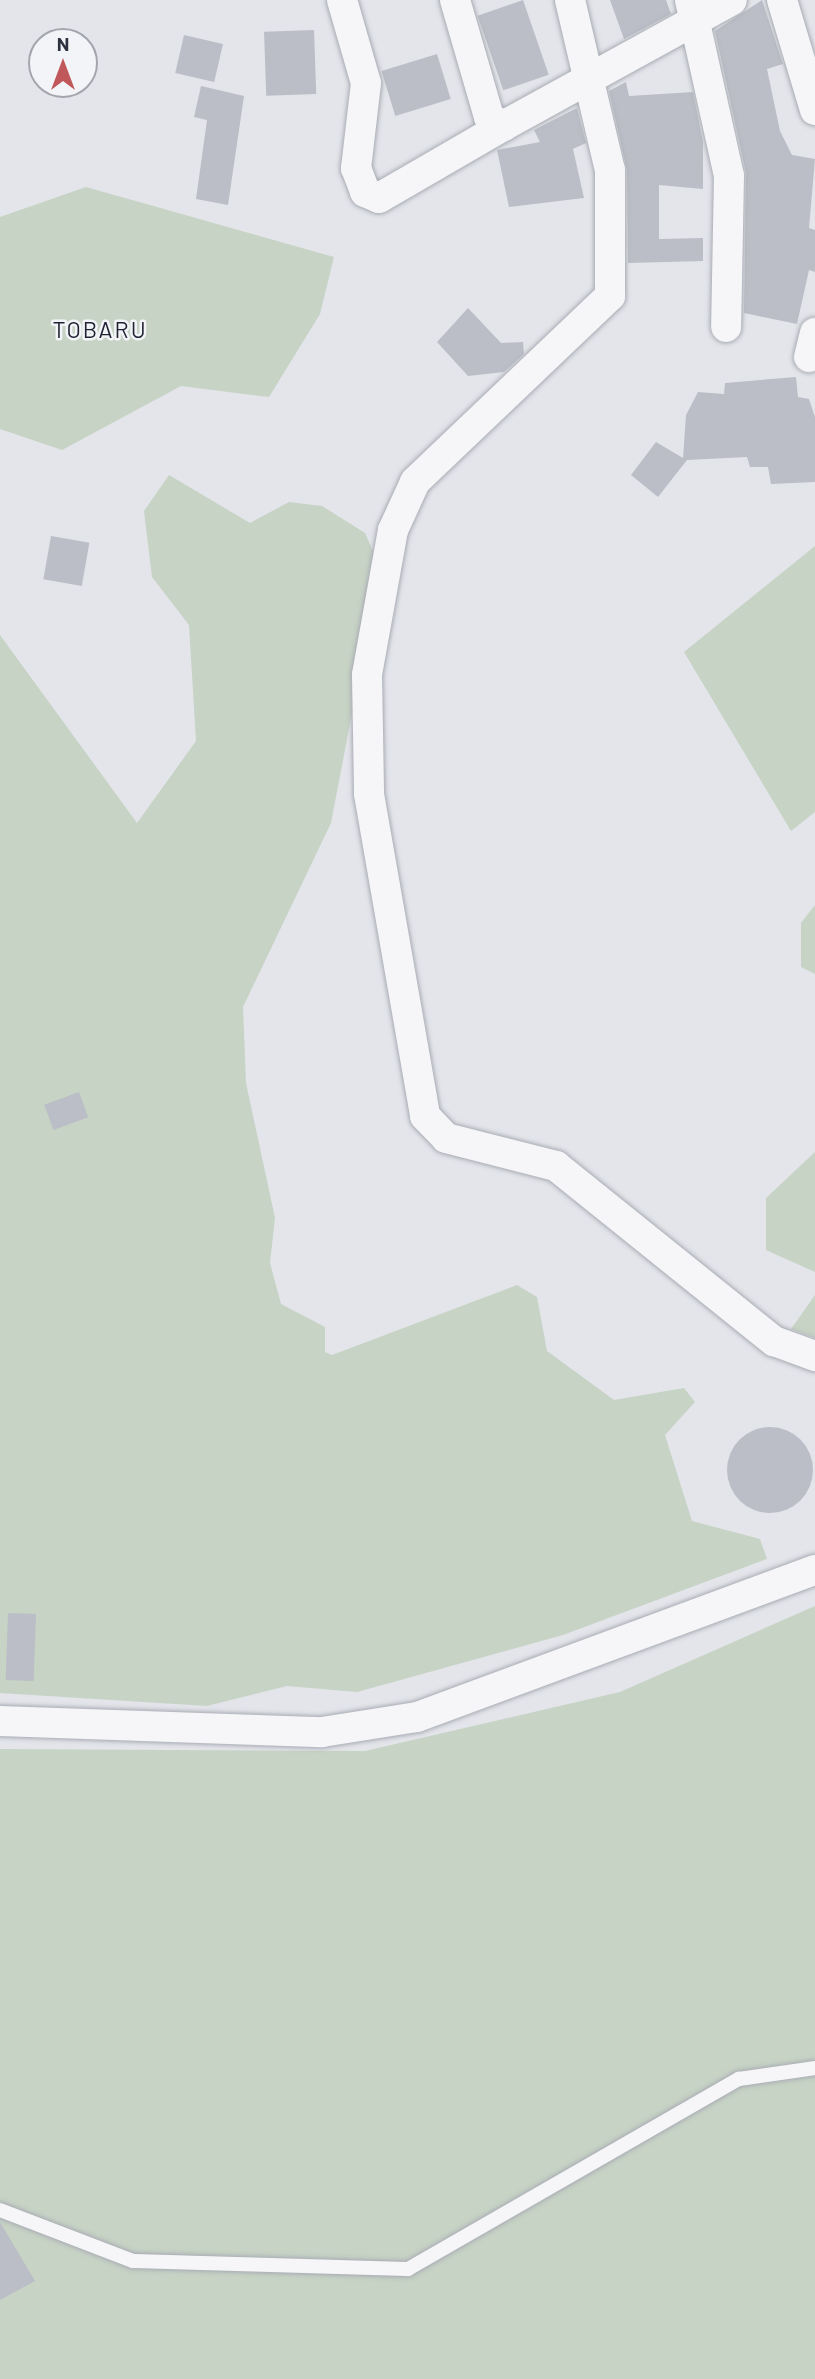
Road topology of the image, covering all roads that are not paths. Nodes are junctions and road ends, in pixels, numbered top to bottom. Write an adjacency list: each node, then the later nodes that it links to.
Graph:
1 (342, 0): 9 (street)
2 (455, 0): 9 (street)
3 (570, 0): 7 (street)
4 (732, 0): 6 (street)
5 (782, 0): 8 (street)
6 (694, 11): 7 (street); 10 (street)
7 (593, 80): 9 (street); 11 (street)
8 (815, 110)
9 (503, 126)
10 (726, 327)
11 (815, 1356)
12 (815, 1570): 13 (street)
13 (0, 1720)
14 (815, 2068): 15 (lane)
15 (0, 2210)

